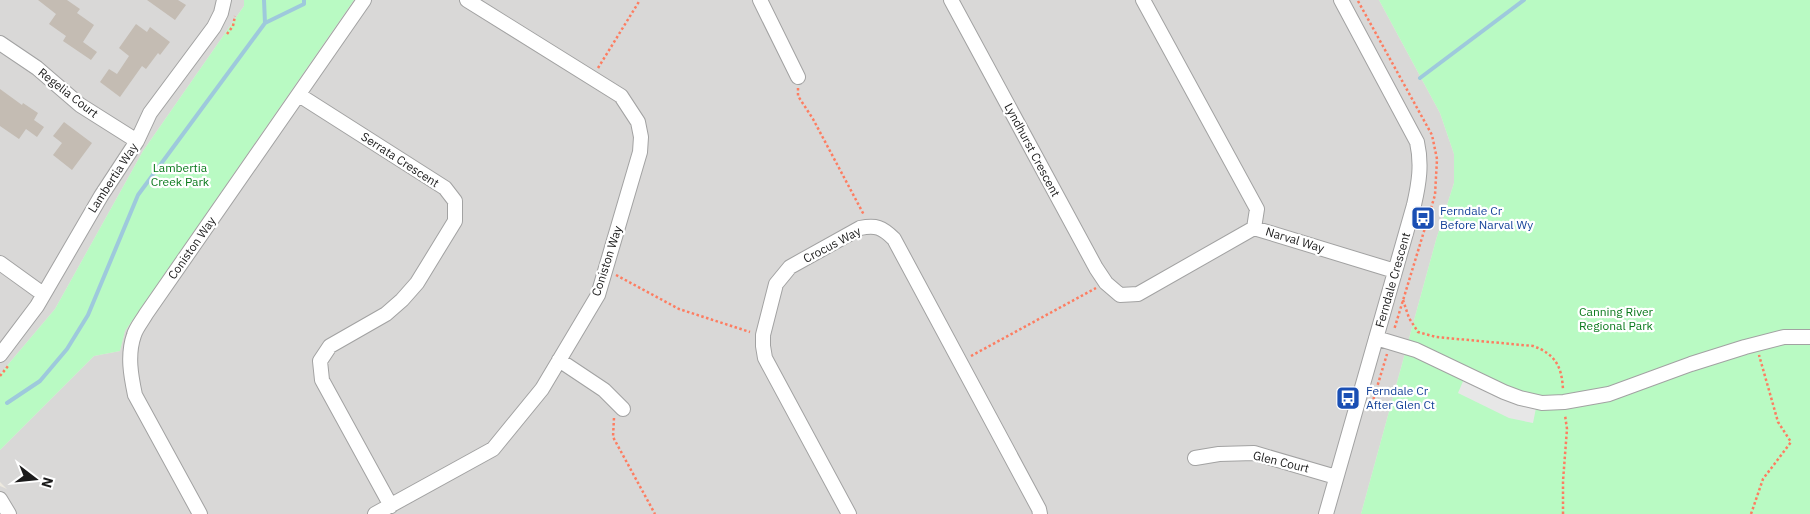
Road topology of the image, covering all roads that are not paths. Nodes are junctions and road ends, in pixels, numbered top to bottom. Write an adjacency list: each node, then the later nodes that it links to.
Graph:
1 (224, 0): 11 (street, Lambertia Way)
2 (364, 0): 10 (street, Coniston Way)
3 (467, 0): 20 (street, Coniston Way)
4 (760, 0): 9 (street)
5 (951, 0): 16 (street, Lyndhurst Crescent)
6 (1143, 0): 12 (street)
7 (1341, 0): 14 (street, Ferndale Crescent)
8 (0, 43): 11 (street, Regelia Court)
9 (798, 77)
10 (299, 95): 25 (street, Serrata Crescent); 27 (street, Coniston Way)
11 (137, 141): 15 (street, Lambertia Way)
12 (1254, 228): 14 (street, Narval Way); 16 (street, Narval Way)
13 (0, 263): 15 (street)
14 (1395, 271): 18 (street, Ferndale Crescent)
15 (43, 294): 19 (street, Lambertia Way)
16 (1120, 295)
17 (1810, 337): 18 (street)
18 (1376, 338): 23 (street, Ferndale Crescent)
19 (0, 354)
20 (559, 360): 21 (street); 25 (street, Coniston Way)
21 (623, 409)
22 (1195, 458): 23 (street, Glen Court)
23 (1336, 477): 31 (street, Ferndale Crescent)
24 (0, 498): 26 (street)
25 (390, 506): 28 (street, Coniston Way)
26 (9, 514)
27 (200, 514)
28 (375, 514)
29 (850, 514): 30 (street, Crocus Way)
30 (1040, 514)
31 (1326, 514)

